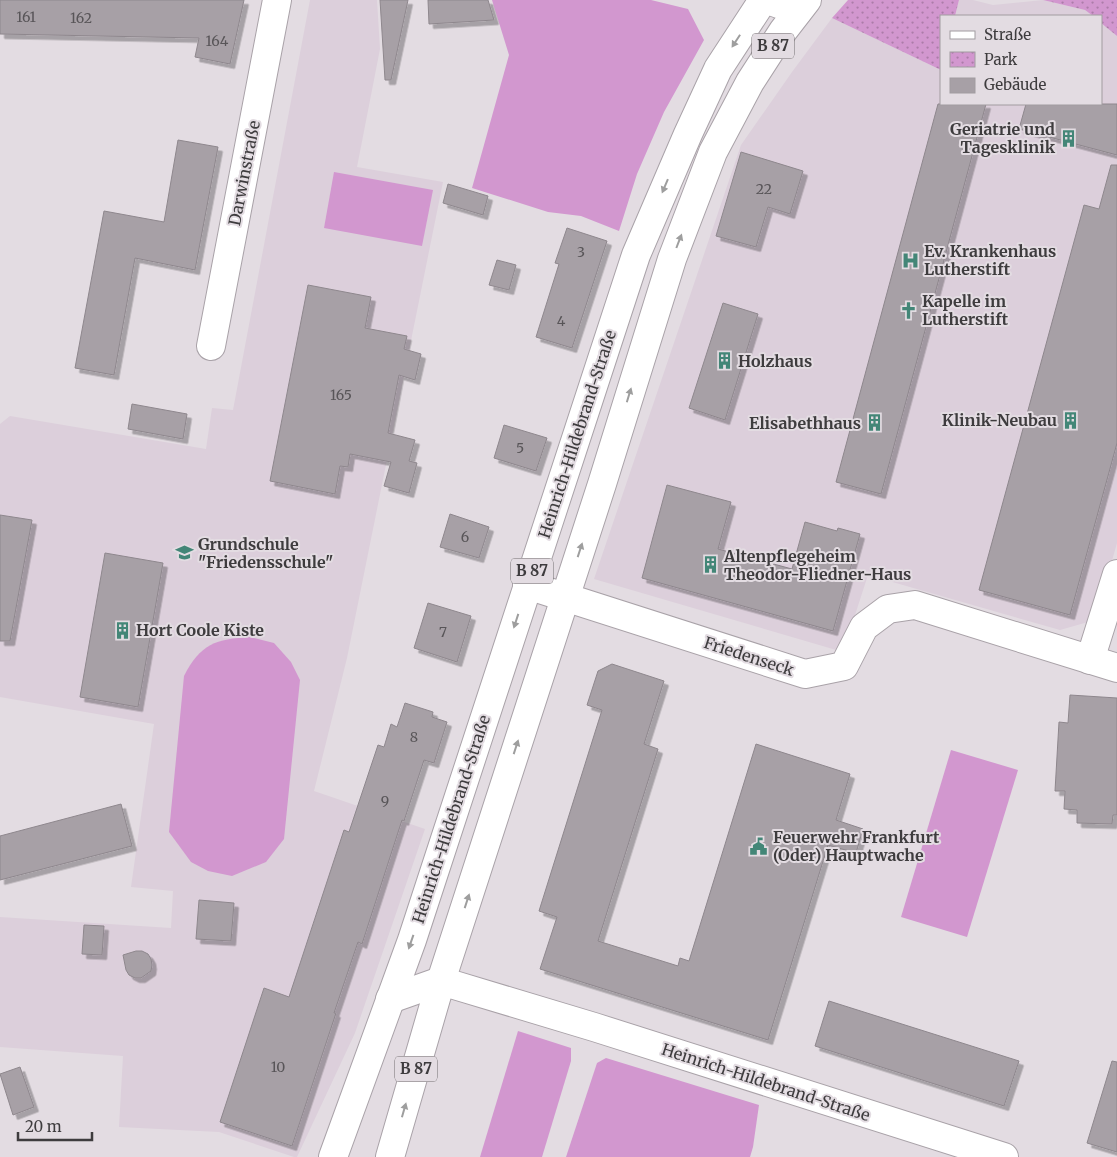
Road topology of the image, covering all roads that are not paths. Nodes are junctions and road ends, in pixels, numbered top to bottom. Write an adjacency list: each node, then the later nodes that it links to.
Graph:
1 (277, 0): 5 (main road, Darwinstraße)
2 (763, 0): 7 (main road, Heinrich-Hildebrand-Straße / B 87, one-way to 7)
3 (768, 0): 4 (main road)
4 (802, 5): 8 (main road, B 87, one-way to 4)
5 (211, 346)
6 (1116, 576): 9 (main road)
7 (528, 585): 8 (main road, Friedenseck); 12 (main road, Heinrich-Hildebrand-Straße / B 87, one-way to 12)
8 (564, 596): 9 (main road, Friedenseck); 11 (main road, B 87, one-way to 8)
9 (1090, 660): 10 (main road, Friedenseck)
10 (1117, 668)
11 (441, 981): 12 (main road); 14 (main road, B 87, one-way to 11); 15 (main road, Heinrich-Hildebrand-Straße)
12 (390, 999): 13 (main road, Heinrich-Hildebrand-Straße / B 87)
13 (333, 1157)
14 (390, 1157)
15 (1004, 1157)

